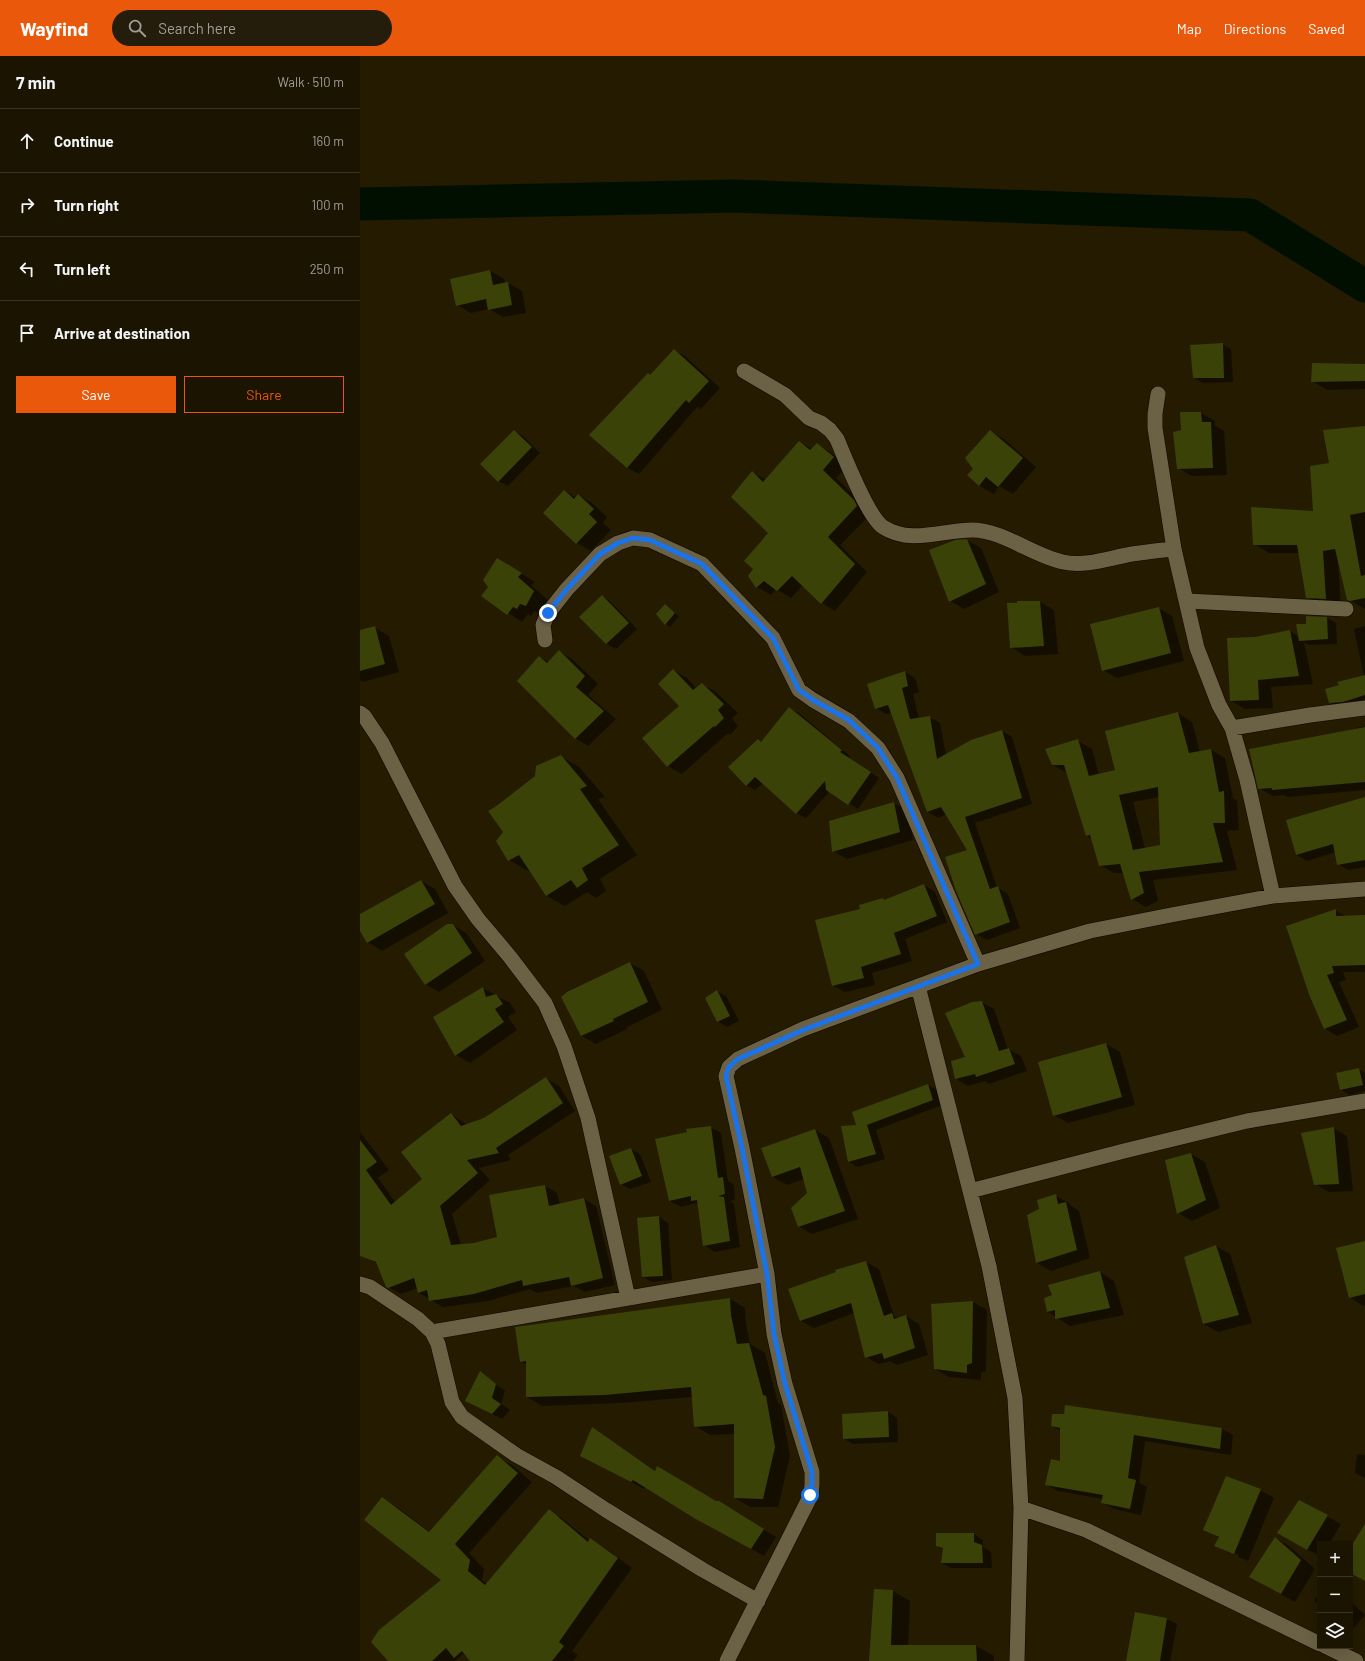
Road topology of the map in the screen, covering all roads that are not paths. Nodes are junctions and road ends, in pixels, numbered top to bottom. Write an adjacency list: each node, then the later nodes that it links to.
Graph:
1 (744, 371): 3 (street)
2 (1158, 394): 3 (street)
3 (1174, 549): 4 (street)
4 (1187, 601): 5 (street); 9 (street)
5 (1346, 609)
6 (545, 640): 12 (street)
7 (1365, 708): 9 (street)
8 (360, 713): 18 (street)
9 (1232, 728): 11 (street)
10 (1365, 889): 11 (street)
11 (1273, 896): 12 (street)
12 (978, 964): 13 (street)
13 (918, 986): 15 (street); 16 (street)
14 (1365, 1101): 15 (street)
15 (970, 1192): 20 (street)
16 (767, 1274): 18 (street); 21 (street)
17 (360, 1284): 19 (street)
18 (628, 1298): 19 (street)
19 (432, 1332): 21 (street)
20 (1021, 1508): 22 (street); 25 (street)
21 (758, 1601): 24 (street)
22 (1317, 1643)
23 (1331, 1649): 26 (street)
24 (727, 1661)
25 (1017, 1661)
26 (1356, 1661)

